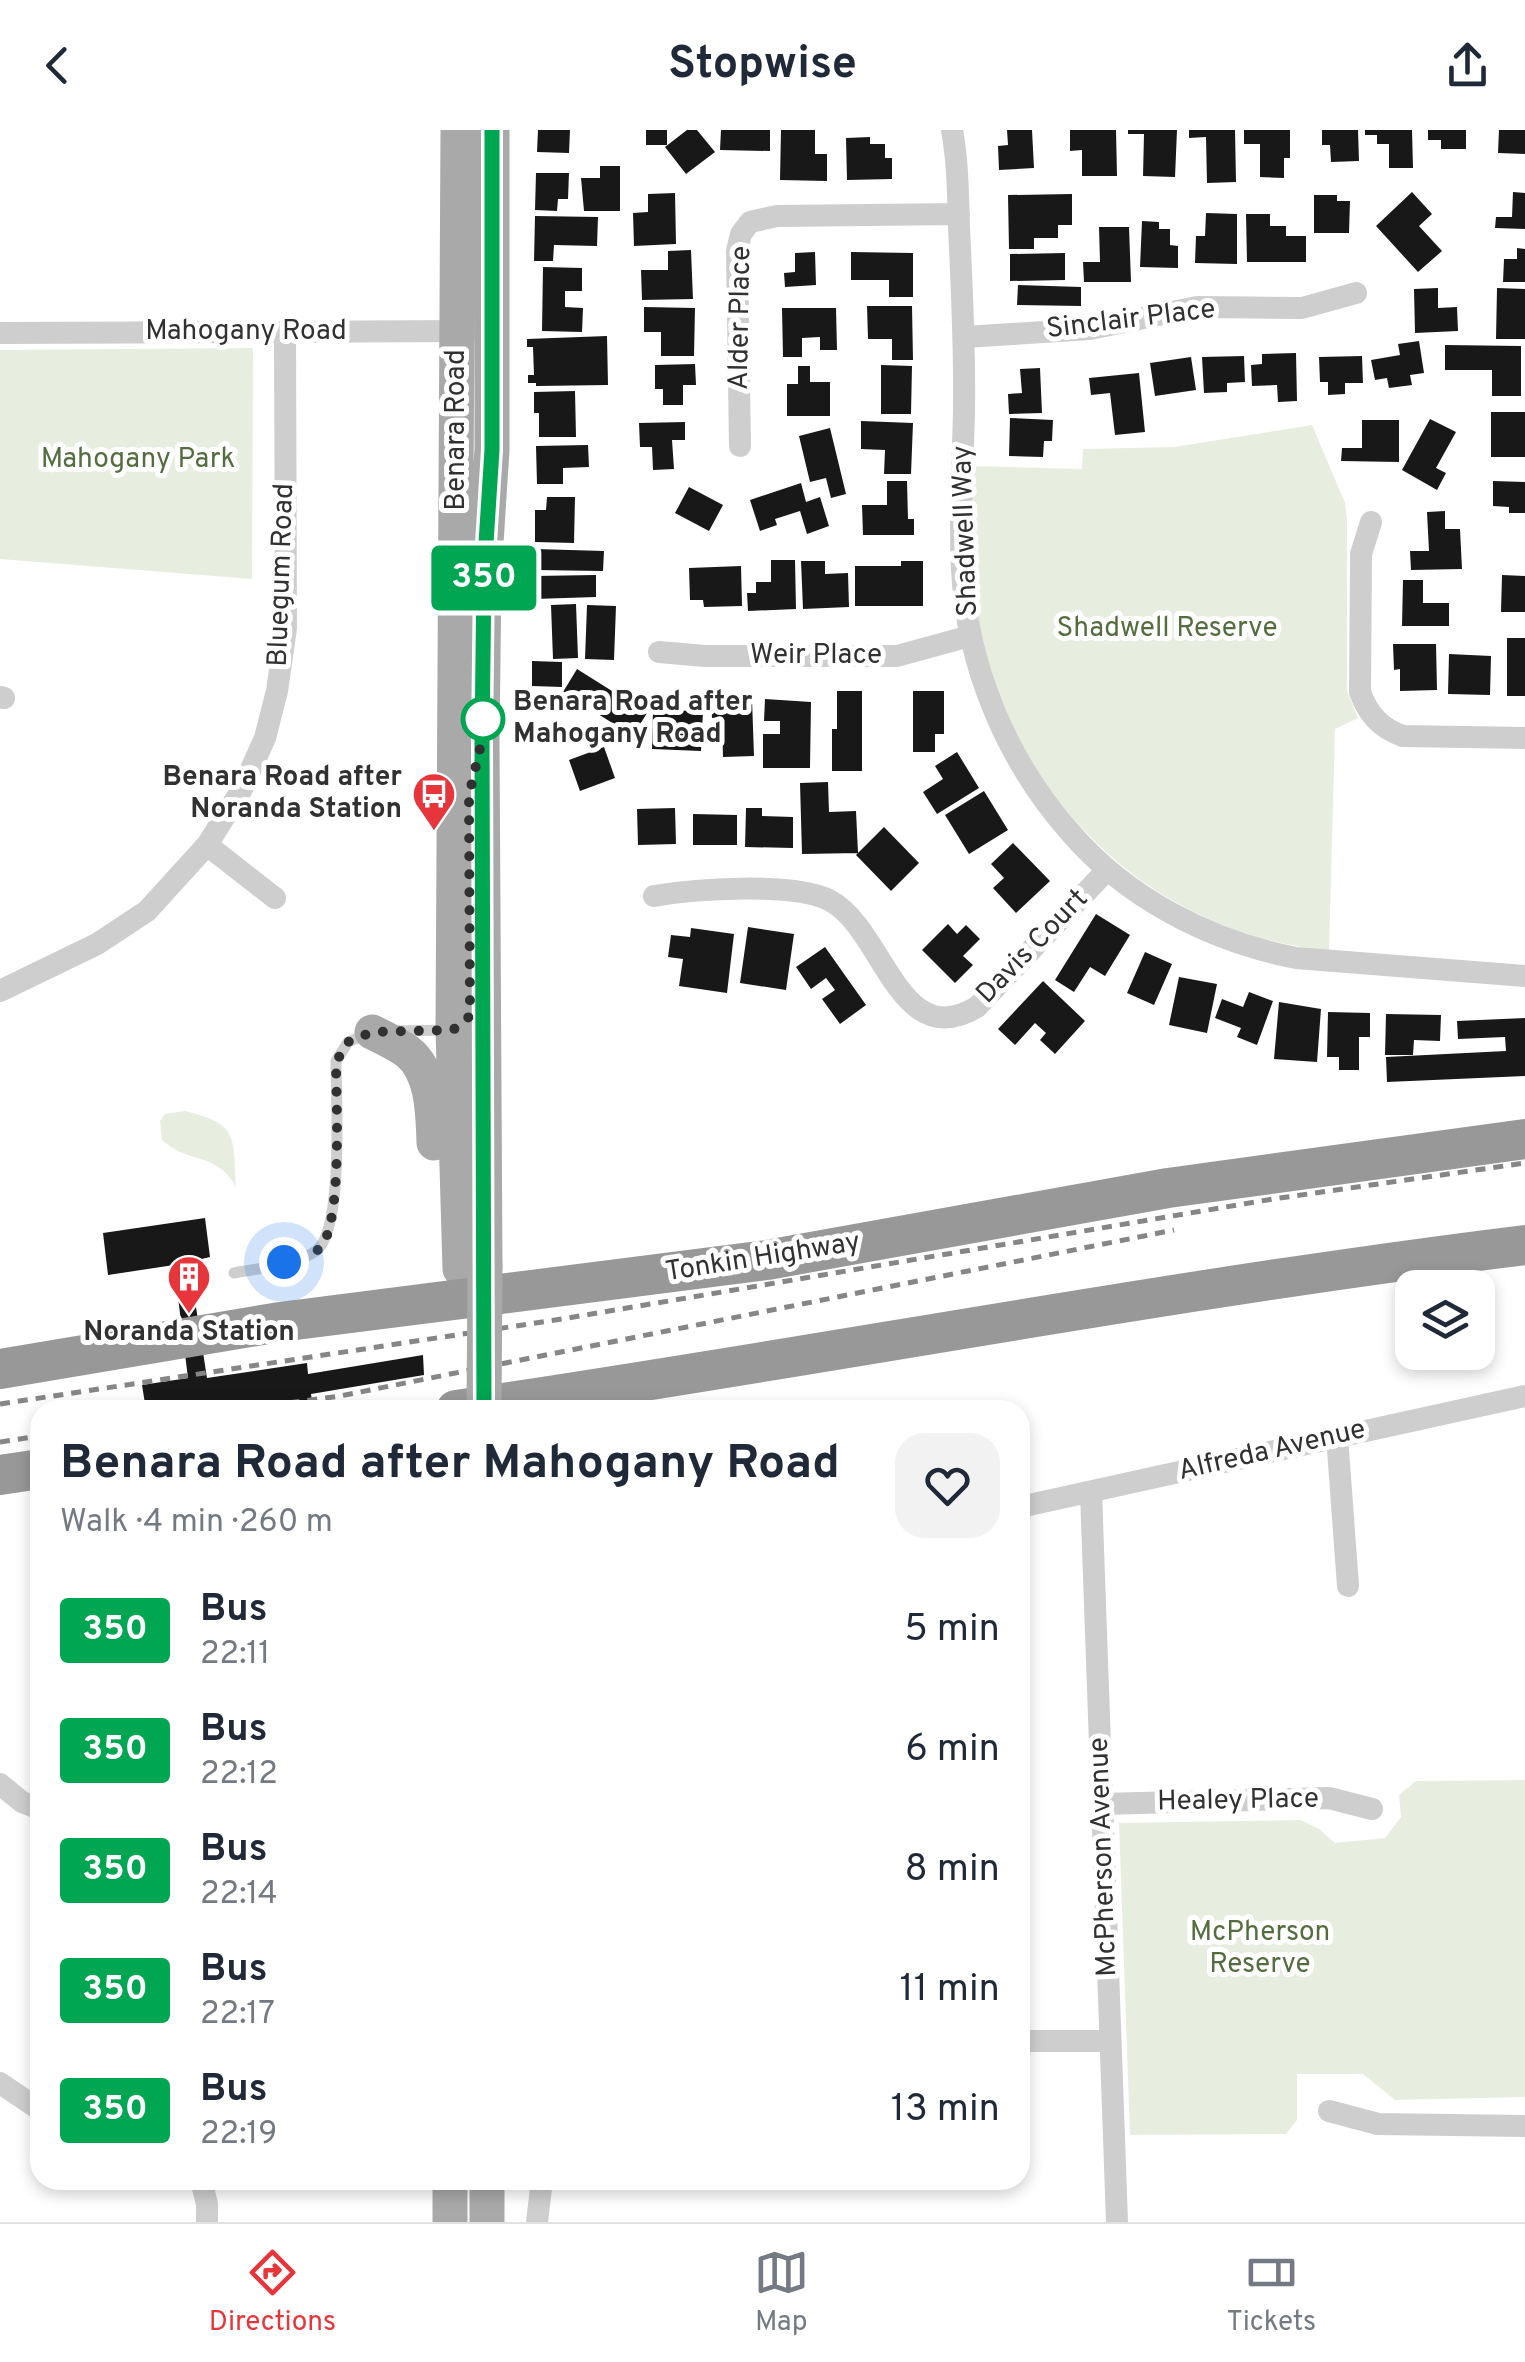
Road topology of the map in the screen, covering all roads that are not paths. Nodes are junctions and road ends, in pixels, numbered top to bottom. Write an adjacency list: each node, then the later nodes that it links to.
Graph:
1 (458, 130): 6 (main road, Benara Road)
2 (492, 130): 6 (main road, Benara Road)
3 (952, 130): 4 (street, Shadwell Way)
4 (959, 214): 9 (street, Shadwell Way); 10 (street, Alder Place)
5 (1356, 294): 9 (street, Sinclair Place)
6 (475, 331): 7 (street, Mahogany Road); 12 (main road, Benara Road); 15 (main road, Benara Road)
7 (285, 332): 8 (street, Mahogany Road); 17 (street, Bluegum Road)
8 (0, 333)
9 (965, 337): 13 (street, Shadwell Way)
10 (740, 446)
11 (1371, 522): 16 (street)
12 (484, 574): 15 (main road); 23 (main road, Benara Road)
13 (970, 636): 14 (street, Weir Place); 18 (street, Shadwell Way)
14 (660, 652)
15 (455, 682): 23 (main road, Benara Road)
16 (1525, 738)
17 (207, 846): 20 (street); 22 (street, Bluegum Road)
18 (1107, 870): 19 (street, Davis Court); 21 (street, Shadwell Way)
19 (654, 896)
20 (275, 898)
21 (1525, 976)
22 (0, 990)
23 (468, 1030): 24 (lane); 26 (main road, Benara Road); 28 (main road, Benara Road)
24 (372, 1032): 26 (main road); 29 (lane)
25 (1525, 1139): 30 (highway, Tonkin Highway)
26 (458, 1193): 28 (main road, Benara Road)
27 (1525, 1245): 34 (highway)
28 (473, 1268): 32 (main road, Benara Road); 33 (main road, Benara Road, bridge)
29 (234, 1273)
30 (0, 1369)
31 (1525, 1396): 35 (street, Alfreda Avenue)
32 (459, 1400)
33 (483, 1400)
34 (527, 1400)
35 (1337, 1436): 38 (street, Alfreda Avenue); 40 (street)
36 (30, 1470): 37 (highway)
37 (0, 1475)
38 (1091, 1492): 39 (street, Alfreda Avenue); 42 (street, McPherson Avenue)
39 (1030, 1505)
40 (1348, 1586)
41 (0, 1784): 43 (street)
42 (1103, 1804): 44 (street, Healey Place); 46 (street, McPherson Avenue)
43 (30, 1805)
44 (1372, 1809)
45 (1030, 2040): 46 (street)
46 (1108, 2041): 59 (street, McPherson Avenue)
47 (0, 2082): 48 (street)
48 (30, 2103)
49 (1329, 2111): 50 (street)
50 (1525, 2126)
51 (203, 2190): 55 (street)
52 (450, 2190): 56 (main road)
53 (487, 2190): 57 (main road)
54 (541, 2190): 58 (street)
55 (207, 2222)
56 (450, 2222)
57 (487, 2222)
58 (536, 2222)
59 (1118, 2222)

